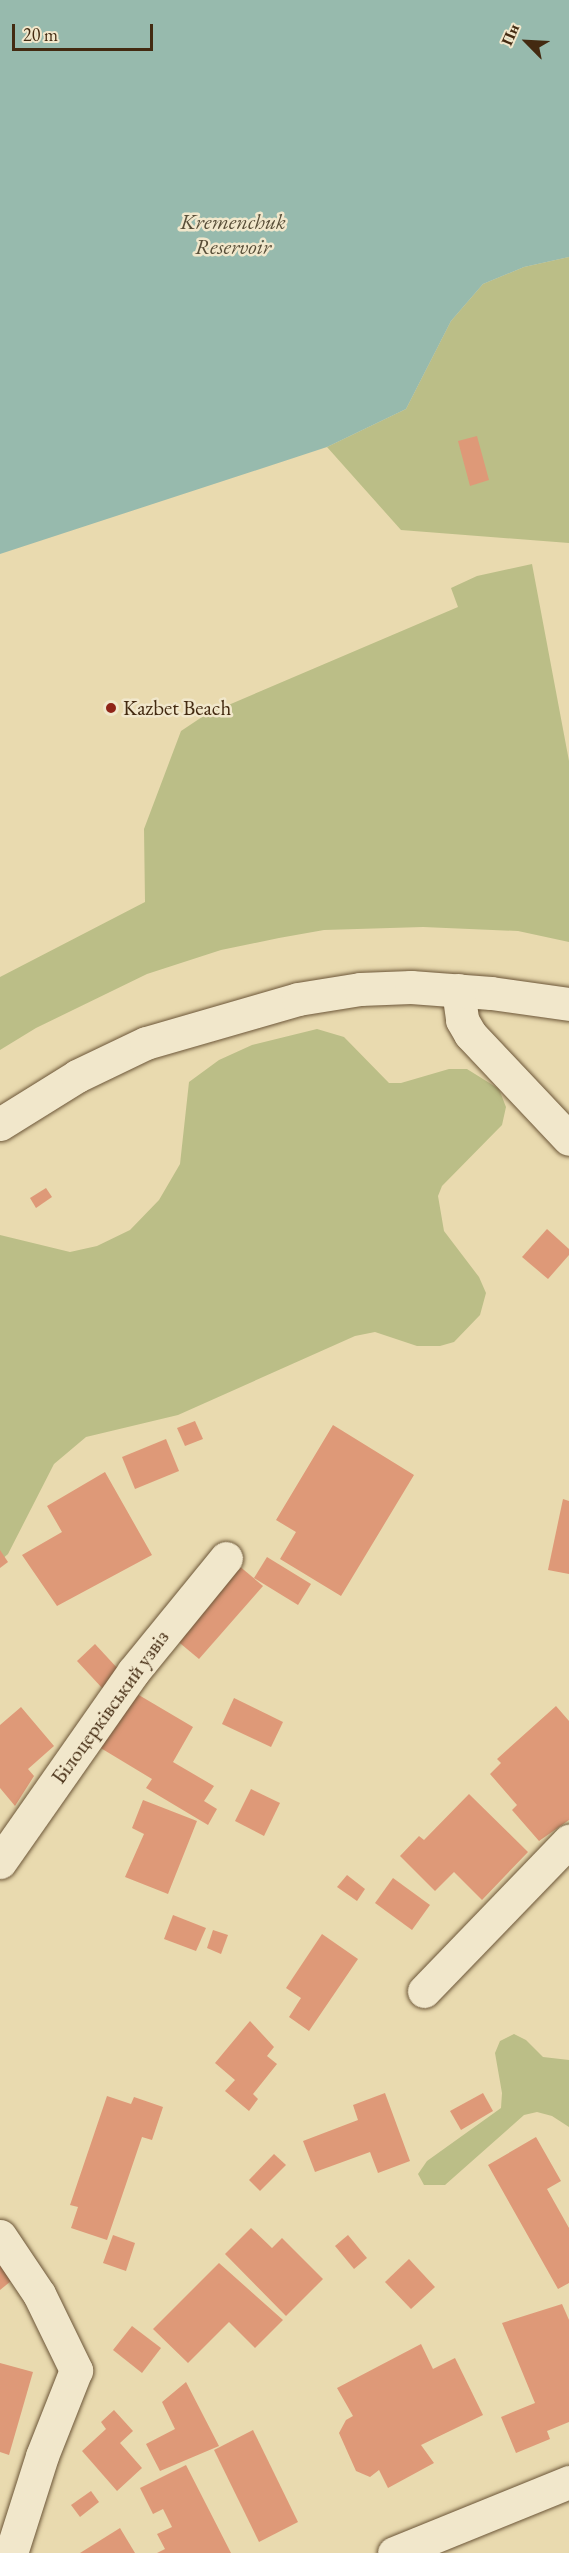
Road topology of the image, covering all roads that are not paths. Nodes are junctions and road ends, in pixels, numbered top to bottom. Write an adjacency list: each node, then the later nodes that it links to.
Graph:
1 (458, 990): 2 (street); 3 (street); 4 (street)
2 (569, 1004)
3 (0, 1124)
4 (569, 1139)
5 (226, 1558): 7 (street, Білоцерківський узвіз)
6 (569, 1841): 8 (street)
7 (0, 1862)
8 (424, 1991)
9 (0, 2236): 11 (street)
10 (569, 2482): 12 (street)
11 (11, 2553)
12 (394, 2553)

